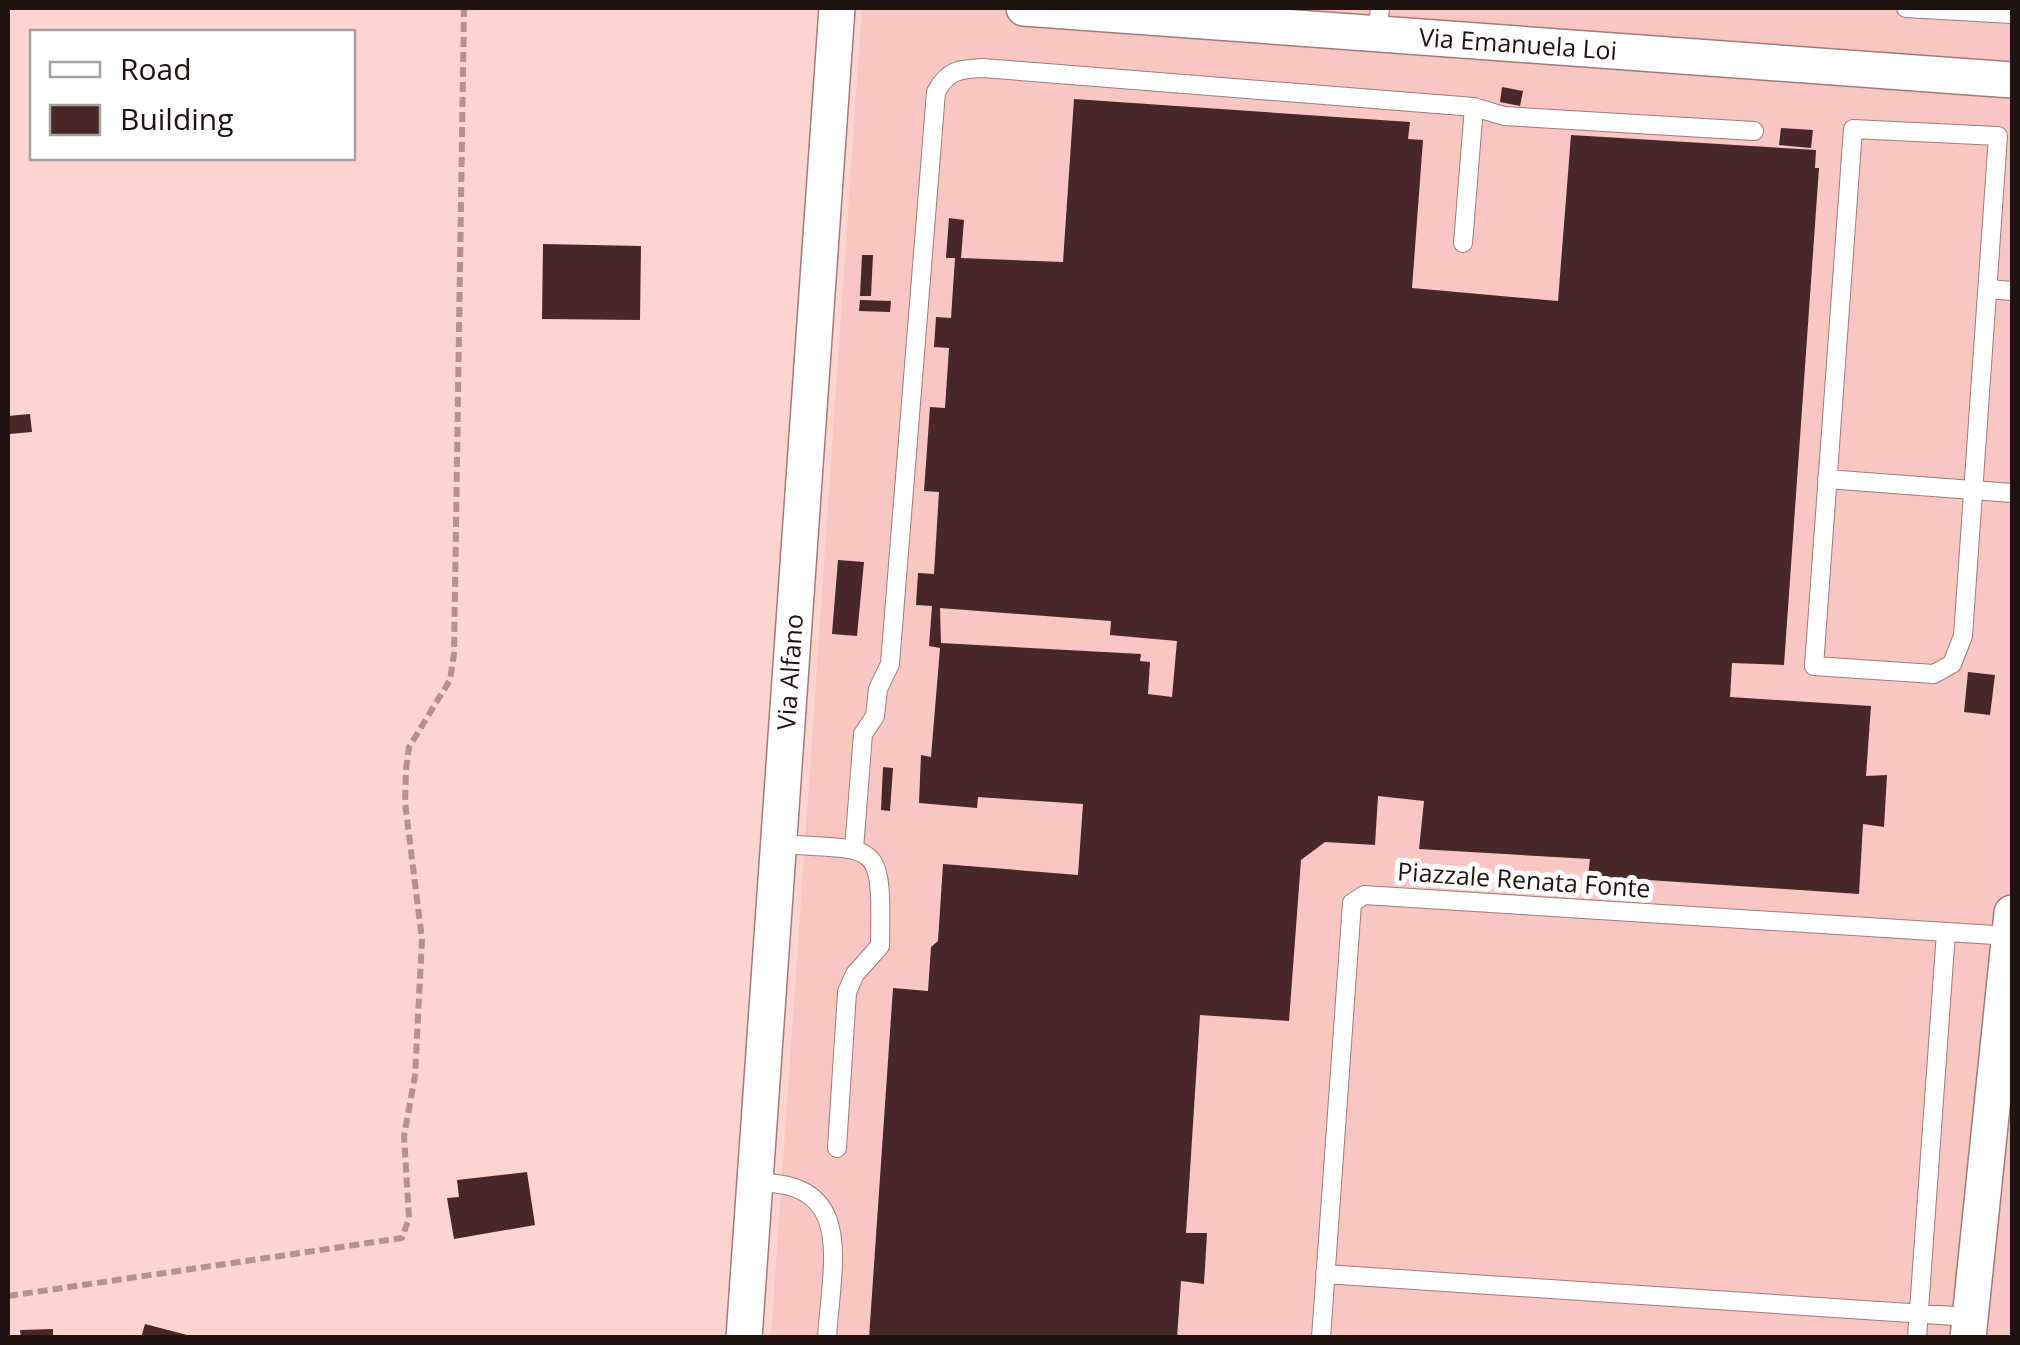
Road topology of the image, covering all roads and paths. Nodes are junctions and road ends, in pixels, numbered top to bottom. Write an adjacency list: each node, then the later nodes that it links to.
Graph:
1 (464, 8): 23 (path)
2 (837, 8): 16 (street, Via Alfano)
3 (1024, 8): 6 (street, Via Emanuela Loi)
4 (1906, 8): 5 (lane)
5 (2012, 14)
6 (1379, 21): 7 (street, Via Emanuela Loi)
7 (2012, 80)
8 (1474, 107): 9 (lane); 10 (lane); 17 (lane)
9 (1754, 131)
10 (1463, 243)
11 (1988, 290): 12 (lane); 13 (lane); 14 (lane)
12 (2012, 291)
13 (1828, 479): 14 (lane); 14 (lane)
14 (1975, 490): 15 (lane)
15 (2012, 494)
16 (778, 844): 17 (lane); 21 (street, Via Alfano)
17 (854, 849): 20 (lane)
18 (1946, 932): 19 (lane, Piazzale Renata Fonte); 22 (lane, Piazzale Renata Fonte); 24 (lane)
19 (2011, 942): 25 (street)
20 (836, 1148)
21 (754, 1183): 26 (street, Via Alfano); 27 (lane)
22 (1325, 1274): 24 (lane); 28 (lane, Piazzale Renata Fonte)
23 (8, 1296)
24 (1920, 1314): 25 (lane); 29 (lane)
25 (1969, 1327)
26 (744, 1338)
27 (827, 1338)
28 (1321, 1338)
29 (1918, 1338)

